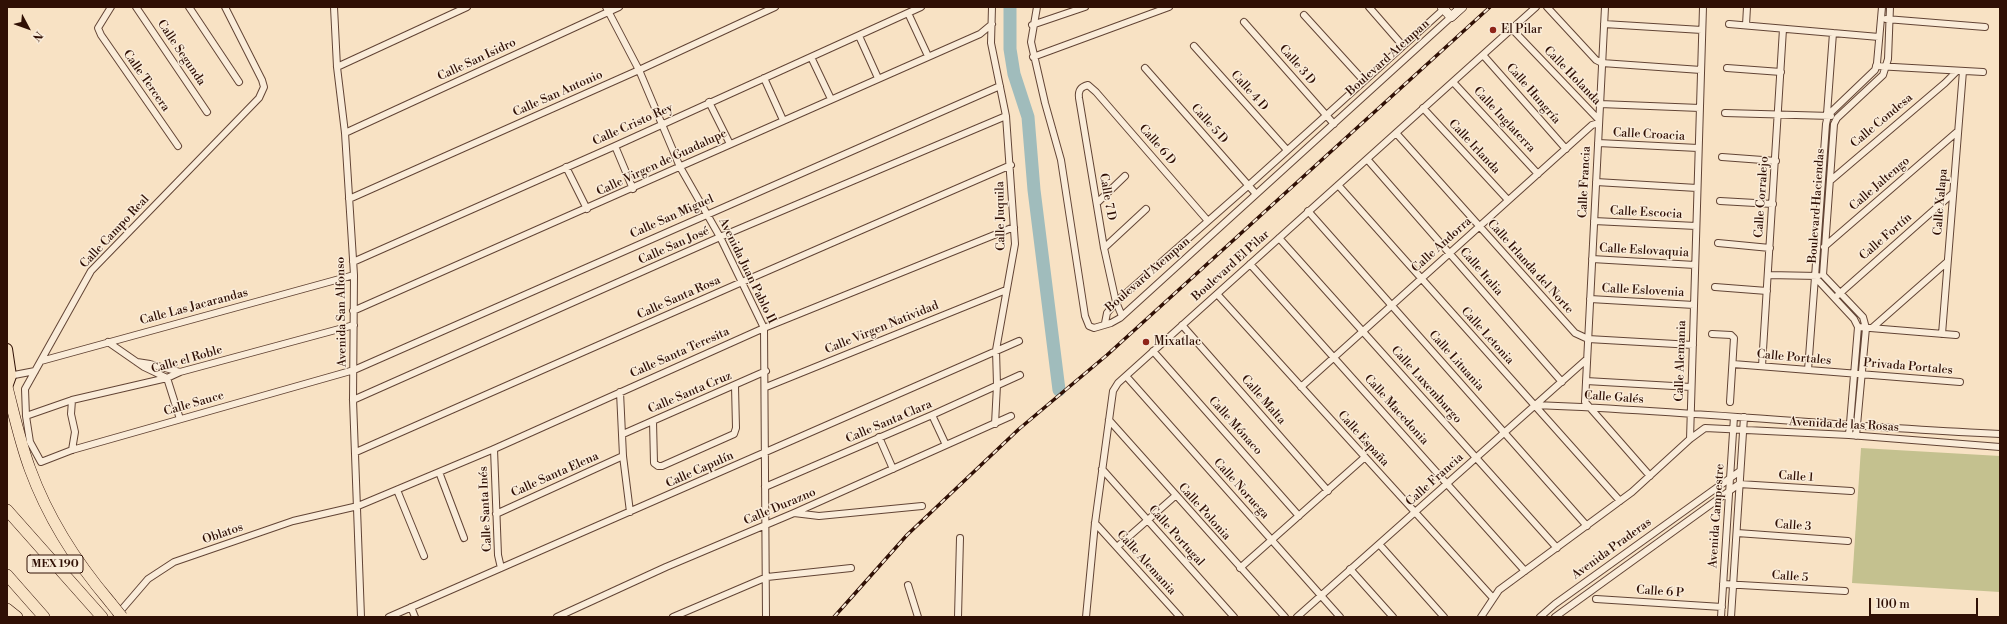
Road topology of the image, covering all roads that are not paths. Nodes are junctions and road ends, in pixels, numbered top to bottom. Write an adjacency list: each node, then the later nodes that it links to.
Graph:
1 (111, 7): 90 (street, Calle Tercera)
2 (136, 7): 74 (street, Calle Segunda)
3 (189, 7): 65 (street)
4 (225, 7): 176 (street, Calle Campo Real)
5 (334, 7): 53 (street, Avenida San Alfonso)
6 (467, 7): 53 (street)
7 (619, 7): 24 (street, Calle San Isidro)
8 (775, 7): 57 (street, Calle San Antonio)
9 (921, 7): 25 (street, Calle Cristo Rey)
10 (992, 7): 31 (street, Calle Juquila)
11 (1037, 7): 34 (street)
12 (1085, 7): 34 (street)
13 (1169, 7): 50 (street)
14 (1369, 7): 46 (street)
15 (1536, 7): 37 (street, Boulevard El Pilar)
16 (1547, 7): 51 (street)
17 (1605, 7): 32 (street, Calle Francia)
18 (1702, 7): 39 (street, Calle Alemania)
19 (1747, 7): 35 (street)
20 (1882, 7): 28 (street)
21 (1890, 7): 29 (street)
22 (1444, 8): 27 (street); 46 (street, Boulevard Atempan)
23 (1459, 8): 27 (street, Boulevard Atempan)
24 (608, 9): 57 (street, Avenida Juan Pablo II); 86 (street, Calle San Isidro)
25 (908, 13): 42 (street, Calle Cristo Rey); 48 (street)
26 (1304, 15): 64 (street)
27 (1451, 17): 83 (street, Boulevard Atempan)
28 (1881, 19): 29 (street); 43 (street)
29 (1890, 20): 36 (street); 54 (street)
30 (1244, 22): 77 (street, Calle 3 D)
31 (992, 24): 41 (street, Calle Virgen de Guadalupe); 44 (street, Calle Juquila)
32 (1604, 24): 39 (street); 51 (street, Calle Francia)
33 (1729, 24): 35 (street)
34 (1032, 26): 50 (street)
35 (1746, 26): 38 (street)
36 (1985, 27)
37 (1512, 29): 47 (street, Boulevard El Pilar); 82 (street, Calle Holanda)
38 (1783, 29): 40 (street); 60 (street, Calle Corralejo)
39 (1702, 30): 58 (street, Calle Alemania)
40 (1833, 33): 43 (street); 76 (street, Boulevard Haciendas)
41 (980, 34): 44 (street); 48 (street, Calle Virgen de Guadalupe)
42 (859, 36): 49 (street, Calle Cristo Rey); 63 (street)
43 (1879, 37): 52 (street)
44 (991, 43): 68 (street, Calle Juquila)
45 (1194, 46): 94 (street, Calle 4 D)
46 (1403, 46): 64 (street, Boulevard Atempan)
47 (1483, 55): 66 (street, Boulevard El Pilar); 93 (street, Calle Hungría)
48 (928, 56): 63 (street, Calle Virgen de Guadalupe)
49 (811, 57): 62 (street, Calle Cristo Rey); 69 (street)
50 (1033, 57): 157 (street)
51 (1602, 63): 58 (street); 71 (street, Calle Francia)
52 (1876, 66): 54 (street); 76 (street)
53 (337, 67): 86 (street, Avenida San Alfonso)
54 (1887, 67): 59 (street); 80 (street)
55 (1145, 68): 105 (street, Calle 5 D)
56 (1727, 68): 60 (street)
57 (639, 70): 84 (street, Avenida Juan Pablo II); 112 (street, Calle San Antonio)
58 (1701, 70): 73 (street, Calle Alemania)
59 (1960, 71): 61 (street); 85 (street, Calle Xalapa); 103 (street, Calle Condesa)
60 (1781, 72): 78 (street, Calle Corralejo)
61 (1983, 72)
62 (764, 78): 70 (street, Calle Cristo Rey); 81 (street)
63 (878, 78): 69 (street, Calle Virgen de Guadalupe)
64 (1364, 81): 77 (street, Boulevard Atempan)
65 (239, 82)
66 (1453, 82): 72 (street, Boulevard El Pilar); 101 (street, Calle Inglaterra)
67 (1088, 85): 115 (street, Calle 7 D); 121 (street, Calle 6 D)
68 (1000, 86): 79 (street, Calle Juquila); 120 (street, Calle San Miguel)
69 (831, 99): 81 (street, Calle Virgen de Guadalupe)
70 (710, 102): 84 (street, Calle Cristo Rey); 89 (street)
71 (1600, 104): 73 (street); 82 (street, Calle Francia)
72 (1423, 108): 87 (street, Boulevard El Pilar); 113 (street, Calle Irlanda)
73 (1700, 108): 92 (street, Calle Alemania)
74 (207, 112)
75 (1725, 113): 78 (street)
76 (1827, 114): 78 (street); 80 (street); 108 (street, Boulevard Haciendas)
77 (1327, 115): 83 (street, Calle 3 D); 94 (street, Boulevard Atempan)
78 (1778, 115): 97 (street, Calle Corralejo)
79 (1006, 116): 98 (street, Calle Juquila); 126 (street, Calle San José)
80 (1837, 118): 103 (street, Boulevard Haciendas)
81 (783, 120): 89 (street, Calle Virgen de Guadalupe)
82 (1599, 122): 88 (street, Calle Francia); 93 (street, Calle Andorra)
83 (1334, 124): 110 (street, Boulevard Atempan)
84 (661, 125): 91 (street, Calle Cristo Rey); 100 (street, Avenida Juan Pablo II)
85 (1958, 131): 111 (street, Calle Xalapa); 129 (street, Calle Jaltengo)
86 (345, 133): 112 (street, Avenida San Alfonso)
87 (1396, 133): 96 (street, Boulevard El Pilar); 125 (street, Calle Irlanda del Norte)
88 (1598, 143): 92 (street, Calle Croacia); 104 (street, Calle Francia)
89 (730, 144): 100 (street, Calle Virgen de Guadalupe)
90 (178, 146)
91 (615, 146): 99 (street, Calle Cristo Rey); 109 (street)
92 (1698, 148): 107 (street, Calle Alemania)
93 (1566, 149): 101 (street, Calle Andorra)
94 (1287, 150): 105 (street, Boulevard Atempan)
95 (1722, 157): 97 (street)
96 (1367, 159): 106 (street, Boulevard El Pilar); 132 (street, Calle Italia)
97 (1776, 161): 116 (street, Calle Corralejo)
98 (1011, 165): 124 (street, Calle Juquila); 144 (street, Calle Santa Rosa)
99 (566, 167): 117 (street); 135 (street, Calle Cristo Rey)
100 (680, 167): 109 (street, Calle Virgen de Guadalupe); 120 (street, Avenida Juan Pablo II)
101 (1538, 174): 113 (street, Calle Andorra)
102 (1125, 176): 115 (street)
103 (1831, 180): 108 (street, Calle Condesa); 129 (street, Boulevard Haciendas)
104 (1596, 182): 107 (street); 122 (street, Calle Francia)
105 (1249, 185): 110 (street, Calle 5 D); 121 (street, Boulevard Atempan)
106 (1338, 185): 119 (street, Boulevard El Pilar); 143 (street, Calle Letonia)
107 (1697, 188): 123 (street, Calle Alemania)
108 (1821, 188): 133 (street, Boulevard Haciendas)
109 (633, 189): 117 (street, Calle Virgen de Guadalupe)
110 (1256, 194): 156 (street, Boulevard Atempan)
111 (1952, 194): 136 (street, Calle Xalapa); 148 (street, Calle Fortín)
112 (349, 199): 135 (street, Avenida San Alfonso)
113 (1508, 200): 125 (street, Calle Andorra)
114 (1720, 201): 116 (street)
115 (1097, 203): 130 (street, Calle 7 D)
116 (1773, 204): 131 (street, Calle Corralejo)
117 (587, 209): 155 (street, Calle Virgen de Guadalupe)
118 (1146, 209): 130 (street)
119 (1308, 212): 127 (street, Boulevard El Pilar); 153 (street, Calle Lituania)
120 (707, 214): 126 (street, Avenida Juan Pablo II); 180 (street, Calle San Miguel)
121 (1208, 221): 152 (street, Boulevard Atempan)
122 (1594, 221): 123 (street, Calle Escocia); 134 (street, Calle Francia)
123 (1696, 226): 138 (street, Calle Alemania)
124 (1014, 227): 146 (street, Calle Juquila); 161 (street, Calle Santa Teresita)
125 (1479, 227): 132 (street, Calle Andorra); 167 (street, Calle Irlanda del Norte)
126 (720, 237): 144 (street, Avenida Juan Pablo II); 201 (street, Calle San José)
127 (1279, 238): 137 (street, Boulevard El Pilar); 163 (street, Calle Luxemburgo)
128 (1718, 243): 131 (street)
129 (1826, 245): 133 (street, Calle Jaltengo); 141 (street, Boulevard Haciendas)
130 (1104, 248): 152 (street, Calle 7 D)
131 (1770, 248): 140 (street, Calle Corralejo)
132 (1450, 253): 143 (street, Calle Andorra); 192 (street, Calle Italia)
133 (1817, 253): 142 (street, Boulevard Haciendas)
134 (1592, 259): 138 (street, Calle Eslovaquia); 151 (street, Calle Francia)
135 (353, 262): 139 (street, Avenida San Alfonso)
136 (1946, 262): 162 (street); 165 (street, Calle Xalapa)
137 (1250, 264): 149 (street, Boulevard El Pilar); 174 (street, Calle Macedonia)
138 (1695, 265): 154 (street, Calle Alemania)
139 (354, 275): 155 (street, Avenida San Alfonso); 169 (street, Calle Las Jacarandas)
140 (1768, 275): 142 (street); 147 (street, Calle Corralejo)
141 (1823, 275): 142 (street); 148 (street, Boulevard Haciendas)
142 (1815, 277): 150 (street, Boulevard Haciendas); 181 (street)
143 (1421, 279): 153 (street, Calle Andorra); 203 (street, Calle Letonia)
144 (742, 282): 161 (street, Avenida Juan Pablo II); 230 (street, Calle Santa Rosa)
145 (1715, 287): 147 (street)
146 (1006, 290): 172 (street, Calle Juquila); 196 (street, Calle Virgen Natividad)
147 (1767, 291): 179 (street, Calle Corralejo)
148 (1840, 293): 150 (street, Calle Fortín); 162 (street, Boulevard Haciendas)
149 (1217, 294): 159 (street, Boulevard El Pilar); 197 (street, Calle España)
150 (1834, 298): 160 (street, Boulevard Haciendas)
151 (1590, 299): 154 (street, Calle Eslovenia); 167 (street, Calle Francia)
152 (1116, 302): 156 (street, Calle 7 D); 157 (street, Boulevard Atempan)
153 (1392, 305): 163 (street, Calle Andorra); 219 (street, Calle Lituania)
154 (1694, 305): 170 (street, Calle Alemania)
155 (353, 311): 158 (street, Avenida San Alfonso)
156 (1122, 316): 157 (street, Boulevard Atempan)
157 (1105, 323)
158 (354, 325): 180 (street, Avenida San Alfonso); 184 (street, Calle el Roble)
159 (1182, 325): 173 (street, Boulevard El Pilar); 246 (street, Calle Malta)
160 (1858, 327): 162 (street); 185 (street)
161 (764, 328): 183 (street, Avenida Juan Pablo II); 199 (street, Calle Santa Teresita)
162 (1869, 328): 165 (street); 186 (street)
163 (1363, 331): 174 (street, Calle Andorra); 234 (street, Calle Luxemburgo)
164 (1712, 334): 178 (street)
165 (1942, 334): 166 (street)
166 (1956, 335)
167 (1588, 339): 170 (street); 175 (street, Calle Francia)
168 (1019, 341): 172 (street, Calle Capulín)
169 (108, 342): 176 (street, Calle Las Jacarandas); 177 (street)
170 (1693, 345): 198 (street, Calle Alemania)
171 (7, 349): 191 (main road)
172 (996, 350): 194 (street, Calle Juquila); 231 (street, Calle Capulín)
173 (1153, 351): 188 (street, Boulevard El Pilar); 260 (street, Calle Mónaco)
174 (1334, 357): 197 (street, Calle Andorra); 242 (street, Calle Macedonia)
175 (1587, 359): 190 (street, Calle Francia); 192 (street, Calle Francia)
176 (40, 361): 182 (street, Calle Campo Real)
177 (137, 362): 184 (street); 189 (street)
178 (1732, 364): 179 (street, Calle Portales); 202 (street)
179 (1762, 366): 181 (street, Calle Portales)
180 (354, 370): 201 (street, Avenida San Alfonso); 211 (street, Calle Sauce)
181 (1808, 370): 185 (street, Calle Portales)
182 (35, 371): 191 (street); 207 (street, Calle Campo Real)
183 (766, 371): 195 (street, Calle Santa Cruz); 196 (street, Avenida Juan Pablo II)
184 (180, 372): 189 (street, Calle el Roble)
185 (1854, 374): 186 (street, Privada Portales); 215 (street)
186 (1862, 374): 193 (street, Privada Portales); 216 (street)
187 (1020, 375): 194 (street, Calle Santa Clara)
188 (1126, 376): 212 (street, Boulevard El Pilar); 268 (street, Calle Noruega)
189 (167, 378): 200 (street, Calle el Roble); 211 (street)
190 (1586, 381): 198 (street); 204 (street, Calle Francia)
191 (8, 382): 295 (highway, bridge)
192 (1562, 382): 203 (street, Calle Francia)
193 (1960, 382)
194 (997, 385): 206 (street, Calle Santa Clara); 214 (street, Calle Juquila)
195 (735, 386): 213 (street, Calle Santa Cruz); 213 (street)
196 (766, 387): 231 (street, Avenida Juan Pablo II)
197 (1301, 387): 233 (street, Calle España)
198 (1691, 387): 205 (street, Calle Alemania)
199 (620, 392): 220 (street); 228 (street, Calle Santa Teresita)
200 (72, 400): 207 (street, Calle el Roble); 229 (street)
201 (353, 400): 230 (street, Avenida San Alfonso)
202 (1730, 402)
203 (1535, 405): 204 (street, Calle Galés); 219 (street, Calle Francia); 250 (street, Calle Letonia)
204 (1590, 407): 205 (street, Calle Galés); 240 (street)
205 (1691, 413): 209 (street, Avenida de las Rosas); 225 (street, Calle Alemania)
206 (932, 415): 224 (street, Calle Santa Clara); 226 (street)
207 (26, 416): 235 (street, Calle Campo Real)
208 (1011, 416): 214 (street, Calle Durazno)
209 (1734, 417): 210 (street, Avenida de las Rosas); 217 (street, Avenida Campestre)
210 (1744, 417): 215 (street, Avenida de las Rosas); 218 (street, Avenida Campestre)
211 (180, 419): 229 (street, Calle Sauce)
212 (1109, 420): 237 (street, Boulevard El Pilar); 249 (street, Calle Polonia)
213 (653, 421): 220 (street, Calle Santa Cruz)
214 (995, 424): 226 (street, Calle Durazno)
215 (1850, 425): 216 (street, Avenida de las Rosas); 222 (street)
216 (1857, 425): 221 (street, Avenida de las Rosas); 223 (street)
217 (1733, 430): 218 (street, Avenida de las Rosas); 225 (street, Avenida de las Rosas); 241 (street, Avenida Campestre)
218 (1743, 430): 222 (street, Avenida de las Rosas); 238 (street, Avenida Campestre)
219 (1504, 433): 234 (street, Calle Francia); 264 (street, Calle Lituania)
220 (623, 434): 232 (street)
221 (2000, 434)
222 (1849, 435): 223 (street, Avenida de las Rosas)
223 (1856, 436): 227 (street, Avenida de las Rosas)
224 (880, 437): 236 (street); 244 (street, Calle Santa Clara)
225 (1690, 439): 240 (street)
226 (946, 445): 236 (street, Calle Durazno)
227 (2000, 446)
228 (494, 449): 239 (street, Calle Santa Teresita); 259 (street, Calle Santa Inés)
229 (72, 450): 235 (street, Calle Sauce)
230 (356, 452): 252 (street, Avenida San Alfonso)
231 (765, 453): 244 (street, Avenida Juan Pablo II); 256 (street, Calle Capulín)
232 (623, 456): 256 (street); 259 (street, Calle Santa Elena)
233 (1365, 457): 246 (street); 257 (street, Calle España)
234 (1476, 458): 242 (street, Calle Francia); 272 (street, Calle Luxemburgo)
235 (41, 462)
236 (894, 469): 258 (street, Calle Durazno)
237 (1102, 469): 261 (street, Calle Portugal); 262 (street, Boulevard El Pilar)
238 (1740, 471): 241 (street, Avenida Praderas); 243 (street, Avenida Campestre)
239 (439, 472): 245 (street, Calle Santa Teresita); 266 (street)
240 (1650, 476): 250 (street)
241 (1730, 479): 248 (street, Avenida Campestre); 251 (street, Avenida Praderas)
242 (1447, 484): 257 (street, Calle Francia); 278 (street, Calle Macedonia)
243 (1739, 484): 247 (street, Calle 1); 248 (street, Avenida Praderas); 265 (street, Avenida Campestre)
244 (765, 487): 263 (street, Avenida Juan Pablo II)
245 (397, 490): 252 (street, Calle Santa Teresita); 273 (street)
246 (1328, 490): 260 (street)
247 (1851, 491)
248 (1729, 492): 255 (street, Avenida Praderas); 281 (street, Avenida Campestre)
249 (1175, 496): 261 (street); 276 (street, Calle Polonia)
250 (1620, 501): 264 (street)
251 (1698, 501): 255 (street); 313 (street, Avenida Praderas)
252 (358, 506): 294 (street, Oblatos); 296 (street, Avenida San Alfonso)
253 (922, 506): 258 (street)
254 (7, 510): 293 (highway, MEX 190)
255 (1703, 510): 314 (street, Avenida Praderas)
256 (630, 512): 274 (street, Calle Capulín)
257 (1415, 512): 270 (street, Calle Francia); 286 (street, Calle España)
258 (794, 513): 263 (street, Calle Durazno)
259 (496, 514): 274 (street, Calle Santa Inés)
260 (1299, 516): 268 (street)
261 (1148, 520): 271 (street); 306 (street, Calle Portugal)
262 (1095, 523): 271 (street, Calle Alemania); 304 (street, Boulevard El Pilar)
263 (764, 525): 280 (street, Avenida Juan Pablo II); 299 (street, Calle Durazno)
264 (1587, 526): 272 (street)
265 (1736, 532): 269 (street, Calle 3); 282 (street, Avenida Campestre)
266 (464, 538)
267 (960, 538): 303 (street)
268 (1272, 540): 276 (street); 285 (street, Calle Noruega)
269 (1848, 541)
270 (1379, 544): 277 (street, Calle Francia); 311 (street)
271 (1117, 548): 305 (street, Calle Alemania)
272 (1557, 548): 278 (street)
273 (424, 556)
274 (502, 568): 288 (street, Calle Capulín)
275 (851, 568): 280 (street)
276 (1240, 568): 307 (street, Calle Polonia)
277 (1350, 569): 285 (street, Calle Francia); 310 (street)
278 (1525, 571): 286 (street)
279 (7, 575): 292 (highway, MEX 190)
280 (767, 577): 300 (street); 301 (street, Avenida Juan Pablo II)
281 (1724, 584): 282 (street, Calle 5); 289 (street, Avenida Campestre)
282 (1733, 584): 284 (street, Calle 5); 316 (street, Avenida Campestre)
283 (908, 585): 302 (street)
284 (1845, 591)
285 (1321, 596): 308 (street, Calle Francia); 309 (street, Calle Noruega)
286 (1492, 598): 312 (street)
287 (1596, 599): 289 (street, Calle 6 P)
288 (411, 607): 297 (street, Calle Capulín); 298 (street)
289 (1722, 607): 315 (street, Avenida Campestre)
290 (7, 609): 291 (highway)
291 (17, 617)
292 (44, 617)
293 (102, 617)
294 (115, 617)
295 (122, 617)
296 (361, 617)
297 (389, 617)
298 (415, 617)
299 (557, 617)
300 (673, 617)
301 (766, 617)
302 (918, 617)
303 (958, 617)
304 (1086, 617)
305 (1180, 617)
306 (1234, 617)
307 (1285, 617)
308 (1297, 617)
309 (1340, 617)
310 (1393, 617)
311 (1444, 617)
312 (1481, 617)
313 (1540, 617)
314 (1555, 617)
315 (1722, 617)
316 (1731, 617)

